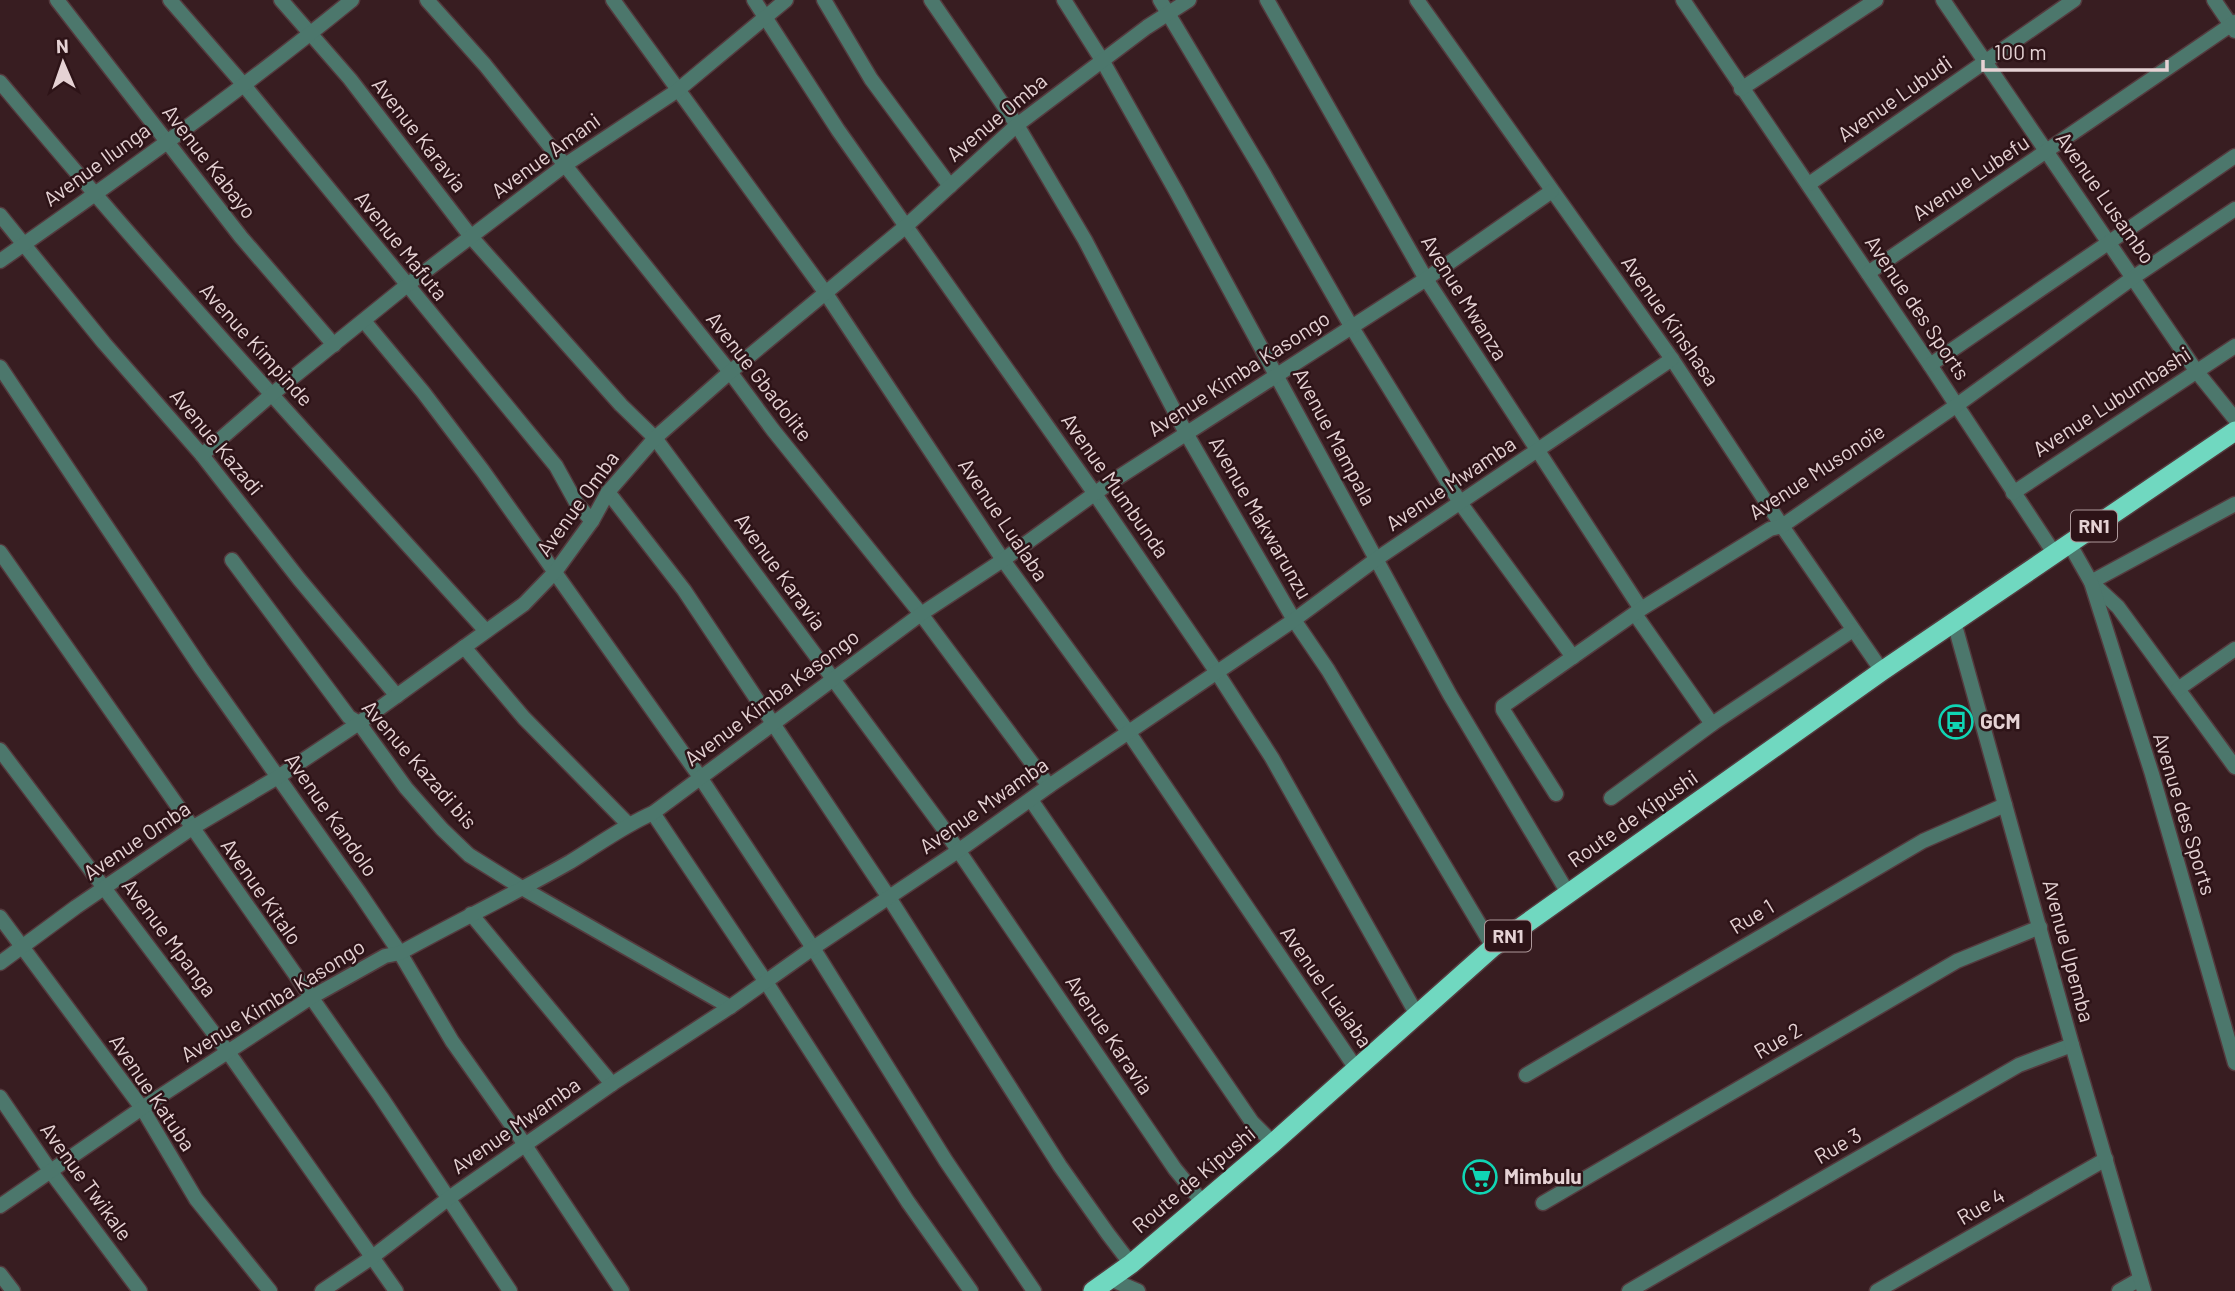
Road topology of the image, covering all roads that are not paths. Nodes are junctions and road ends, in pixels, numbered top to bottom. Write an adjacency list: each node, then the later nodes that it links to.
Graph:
1 (57, 0): 32 (street, Avenue Kabayo)
2 (170, 0): 28 (street, Avenue Mafuta)
3 (281, 0): 24 (street, Avenue Karavia)
4 (352, 0): 24 (street, Avenue Ilunga)
5 (427, 0): 35 (street, Avenue Gbadolite)
6 (612, 0): 30 (street, Avenue Lualaba)
7 (754, 0): 22 (street, Avenue Mumbunda)
8 (786, 0): 22 (street, Avenue Amani)
9 (824, 0): 37 (street)
10 (931, 0): 31 (street, Avenue Makwarunzu)
11 (1064, 0): 25 (street, Avenue Mampala)
12 (1160, 0): 21 (street)
13 (1189, 0): 21 (street, Avenue Omba)
14 (1267, 0): 49 (street, Avenue Mwanza)
15 (1417, 0): 38 (street, Avenue Kinshasa)
16 (1683, 0): 29 (street, Avenue des Sports)
17 (1876, 0): 29 (street)
18 (1943, 0): 26 (street, Avenue Lusambo)
19 (2074, 0): 26 (street, Avenue Lubudi)
20 (2214, 0): 23 (street)
21 (1169, 15): 25 (street, Avenue Omba); 53 (street)
22 (765, 17): 30 (street, Avenue Amani); 42 (street, Avenue Mumbunda)
23 (2234, 26): 33 (street, Avenue Lubefu)
24 (310, 34): 28 (street, Avenue Ilunga); 43 (street, Avenue Karavia)
25 (1102, 60): 31 (street, Avenue Omba); 61 (street, Avenue Mampala)
26 (1987, 61): 33 (street, Avenue Lusambo); 36 (street, Avenue Lubudi)
27 (0, 82): 39 (street, Avenue Kimpinde)
28 (243, 84): 32 (street, Avenue Ilunga); 50 (street, Avenue Mafuta)
29 (1741, 89): 36 (street, Avenue des Sports)
30 (678, 90): 35 (street, Avenue Amani); 51 (street, Avenue Lualaba)
31 (1017, 125): 37 (street, Avenue Omba); 66 (street, Avenue Makwarunzu)
32 (166, 141): 39 (street, Avenue Ilunga); 54 (street, Avenue Kabayo)
33 (2047, 151): 44 (street, Avenue Lusambo); 47 (street, Avenue Lubefu)
34 (2235, 156): 44 (street)
35 (565, 165): 43 (street, Avenue Amani); 59 (street, Avenue Gbadolite)
36 (1809, 184): 47 (street, Avenue des Sports)
37 (950, 186): 42 (street, Avenue Omba)
38 (1552, 191): 49 (street, Avenue Kimba Kasongo); 56 (street, Avenue Kinshasa)
39 (93, 194): 45 (street, Avenue Ilunga); 62 (street, Avenue Kimpinde)
40 (2235, 209): 48 (street, Avenue Musonoïe)
41 (0, 215): 45 (street, Avenue Kazadi)
42 (905, 227): 51 (street, Avenue Omba); 72 (street, Avenue Mumbunda)
43 (472, 238): 50 (street, Avenue Amani); 67 (street, Avenue Karavia)
44 (2111, 242): 48 (street, Avenue Lusambo); 57 (street)
45 (24, 244): 46 (street, Avenue Ilunga); 69 (street, Avenue Kazadi)
46 (0, 261)
47 (1868, 273): 57 (street, Avenue des Sports)
48 (2134, 276): 60 (street, Avenue Lusambo); 63 (street, Avenue Musonoïe)
49 (1426, 279): 53 (street, Avenue Kimba Kasongo); 68 (street, Avenue Mwanza)
50 (406, 286): 52 (street, Avenue Amani); 75 (street, Avenue Mafuta)
51 (825, 292): 59 (street, Avenue Omba); 80 (street, Avenue Lualaba)
52 (365, 321): 54 (street, Avenue Amani); 82 (street)
53 (1351, 326): 61 (street, Avenue Kimba Kasongo); 73 (street)
54 (334, 345): 62 (street, Avenue Amani)
55 (2235, 346): 60 (street, Avenue Lubumbashi)
56 (1672, 359): 68 (street, Avenue Mwamba); 76 (street, Avenue Kinshasa)
57 (1930, 365): 63 (street, Avenue des Sports)
58 (0, 368): 104 (street, Avenue Kandolo)
59 (730, 372): 67 (street, Avenue Omba); 85 (street, Avenue Gbadolite)
60 (2197, 372): 64 (street, Avenue Lusambo); 71 (street, Avenue Lubumbashi)
61 (1276, 374): 66 (street, Avenue Kimba Kasongo); 81 (street, Avenue Mampala)
62 (271, 395): 69 (street, Avenue Amani); 89 (street, Avenue Kimpinde)
63 (1957, 405): 71 (street, Avenue des Sports); 76 (street, Avenue Musonoïe)
64 (2235, 419)
65 (2235, 431): 77 (highway, Route de Kipushi / RN1)
66 (1186, 433): 72 (street, Avenue Kimba Kasongo); 86 (street, Avenue Makwarunzu)
67 (655, 438): 70 (street, Avenue Omba); 95 (street, Avenue Karavia)
68 (1536, 451): 73 (street, Avenue Mwamba); 84 (street, Avenue Mwanza)
69 (202, 455): 97 (street, Avenue Kazadi)
70 (608, 492): 75 (street, Avenue Omba); 100 (street)
71 (2013, 493): 77 (street, Avenue des Sports)
72 (1095, 494): 80 (street, Avenue Kimba Kasongo); 93 (street, Avenue Mumbunda)
73 (1461, 504): 81 (street, Avenue Mwamba); 92 (street)
74 (2235, 504): 83 (street)
75 (592, 521): 82 (street, Avenue Omba)
76 (1782, 526): 84 (street, Avenue Musonoïe); 88 (street, Avenue Kinshasa)
77 (2061, 548): 83 (street, Avenue des Sports); 87 (highway, Route de Kipushi / RN1)
78 (0, 552): 113 (street, Avenue Kitalo)
79 (232, 560): 98 (street, Avenue Kazadi bis)
80 (1003, 560): 85 (street, Avenue Kimba Kasongo); 101 (street, Avenue Lualaba)
81 (1375, 560): 86 (street, Avenue Mwamba); 117 (street, Avenue Mampala)
82 (555, 572): 89 (street, Avenue Omba); 105 (street)
83 (2091, 583): 96 (street); 133 (street, Avenue des Sports)
84 (1638, 612): 92 (street, Avenue Musonoïe); 99 (street, Avenue Mwanza)
85 (921, 614): 95 (street, Avenue Kimba Kasongo); 106 (street, Avenue Gbadolite)
86 (1294, 620): 93 (street, Avenue Mwamba); 123 (street, Avenue Makwarunzu)
87 (1954, 622): 94 (highway, Route de Kipushi / RN1); 110 (street, Avenue Upemba)
88 (1853, 630): 94 (street, Avenue Kinshasa); 99 (street)
89 (486, 631): 90 (street, Avenue Omba)
90 (464, 648): 97 (street, Avenue Omba); 112 (street)
91 (2235, 649): 96 (street)
92 (1573, 657): 107 (street, Avenue Musonoïe)
93 (1216, 671): 101 (street, Avenue Mwamba); 130 (street, Avenue Mumbunda)
94 (1882, 671): 117 (highway, Route de Kipushi / RN1)
95 (832, 679): 100 (street, Avenue Kimba Kasongo); 114 (street, Avenue Karavia)
96 (2178, 689): 103 (street)
97 (397, 696): 98 (street, Avenue Omba)
98 (359, 723): 104 (street, Avenue Omba); 116 (street, Avenue Kazadi bis)
99 (1712, 724): 108 (street)
100 (773, 725): 105 (street, Avenue Kimba Kasongo); 118 (street)
101 (1129, 733): 106 (street, Avenue Mwamba); 134 (street, Avenue Lualaba)
102 (0, 751): 115 (street, Avenue Mpanga)
103 (2235, 767)
104 (278, 777): 113 (street, Avenue Omba); 125 (street, Avenue Kandolo)
105 (700, 777): 111 (street, Avenue Kimba Kasongo); 124 (street)
106 (1049, 786): 109 (street, Avenue Mwamba)
107 (1556, 794)
108 (1611, 798)
109 (1031, 800): 114 (street, Avenue Mwamba); 139 (street)
110 (2005, 805): 121 (street, Avenue Upemba); 135 (street, Rue 1)
111 (653, 813): 112 (street, Avenue Kimba Kasongo); 127 (street)
112 (628, 824): 116 (street, Avenue Kimba Kasongo)
113 (192, 828): 115 (street, Avenue Omba); 128 (street, Avenue Kitalo)
114 (958, 851): 118 (street, Avenue Mwamba); 144 (street, Avenue Karavia)
115 (104, 887): 122 (street, Avenue Omba); 132 (street, Avenue Mpanga)
116 (522, 888): 119 (street, Avenue Kimba Kasongo); 129 (street, Avenue Kazadi bis)
117 (1568, 893): 123 (highway, Route de Kipushi / RN1)
118 (888, 896): 124 (street, Avenue Mwamba); 148 (street)
119 (471, 914): 125 (street, Avenue Kimba Kasongo); 136 (street)
120 (0, 917): 122 (street, Avenue Katuba)
121 (2040, 927): 131 (street, Avenue Upemba); 145 (street, Rue 2)
122 (23, 947): 126 (street, Avenue Omba); 138 (street, Avenue Katuba)
123 (1493, 947): 130 (highway, Route de Kipushi / RN1)
124 (813, 948): 127 (street, Avenue Mwamba); 160 (street)
125 (400, 953): 128 (street, Avenue Kimba Kasongo); 140 (street, Avenue Kandolo)
126 (0, 963)
127 (766, 982): 129 (street, Avenue Mwamba); 159 (street)
128 (310, 998): 132 (street, Avenue Kimba Kasongo); 143 (street, Avenue Kitalo)
129 (730, 1007): 136 (street, Avenue Mwamba)
130 (1416, 1013): 134 (highway, Route de Kipushi / RN1)
131 (2072, 1045): 141 (street, Avenue Upemba); 163 (street, Rue 3)
132 (228, 1052): 138 (street, Avenue Kimba Kasongo); 147 (street, Avenue Mpanga)
133 (2235, 1063)
134 (1355, 1068): 139 (highway, Route de Kipushi / RN1)
135 (1526, 1075)
136 (612, 1084): 140 (street, Avenue Mwamba)
137 (0, 1097): 142 (street, Avenue Twikale)
138 (142, 1108): 142 (street, Avenue Kimba Kasongo); 154 (street, Avenue Katuba)
139 (1273, 1143): 144 (highway, Route de Kipushi / RN1)
140 (526, 1146): 143 (street, Avenue Mwamba); 158 (street, Avenue Kandolo)
141 (2106, 1159): 151 (street, Avenue Upemba); 164 (street, Rue 4)
142 (51, 1172): 146 (street, Avenue Kimba Kasongo); 153 (street, Avenue Twikale)
143 (449, 1198): 147 (street, Avenue Mwamba); 157 (street, Avenue Kitalo)
144 (1203, 1203): 148 (highway, Route de Kipushi / RN1)
145 (1543, 1203)
146 (0, 1206)
147 (371, 1258): 155 (street, Avenue Mwamba); 156 (street, Avenue Mpanga)
148 (1131, 1264): 150 (highway, Route de Kipushi / RN1)
149 (0, 1274): 152 (street)
150 (1110, 1279): 161 (highway, Route de Kipushi / RN1); 162 (street)
151 (2142, 1285): 165 (street)
152 (13, 1291)
153 (140, 1291)
154 (270, 1291)
155 (323, 1291)
156 (396, 1291)
157 (510, 1291)
158 (622, 1291)
159 (971, 1291)
160 (1034, 1291)
161 (1093, 1291)
162 (1138, 1291)
163 (1629, 1291)
164 (1877, 1291)
165 (2119, 1291)

